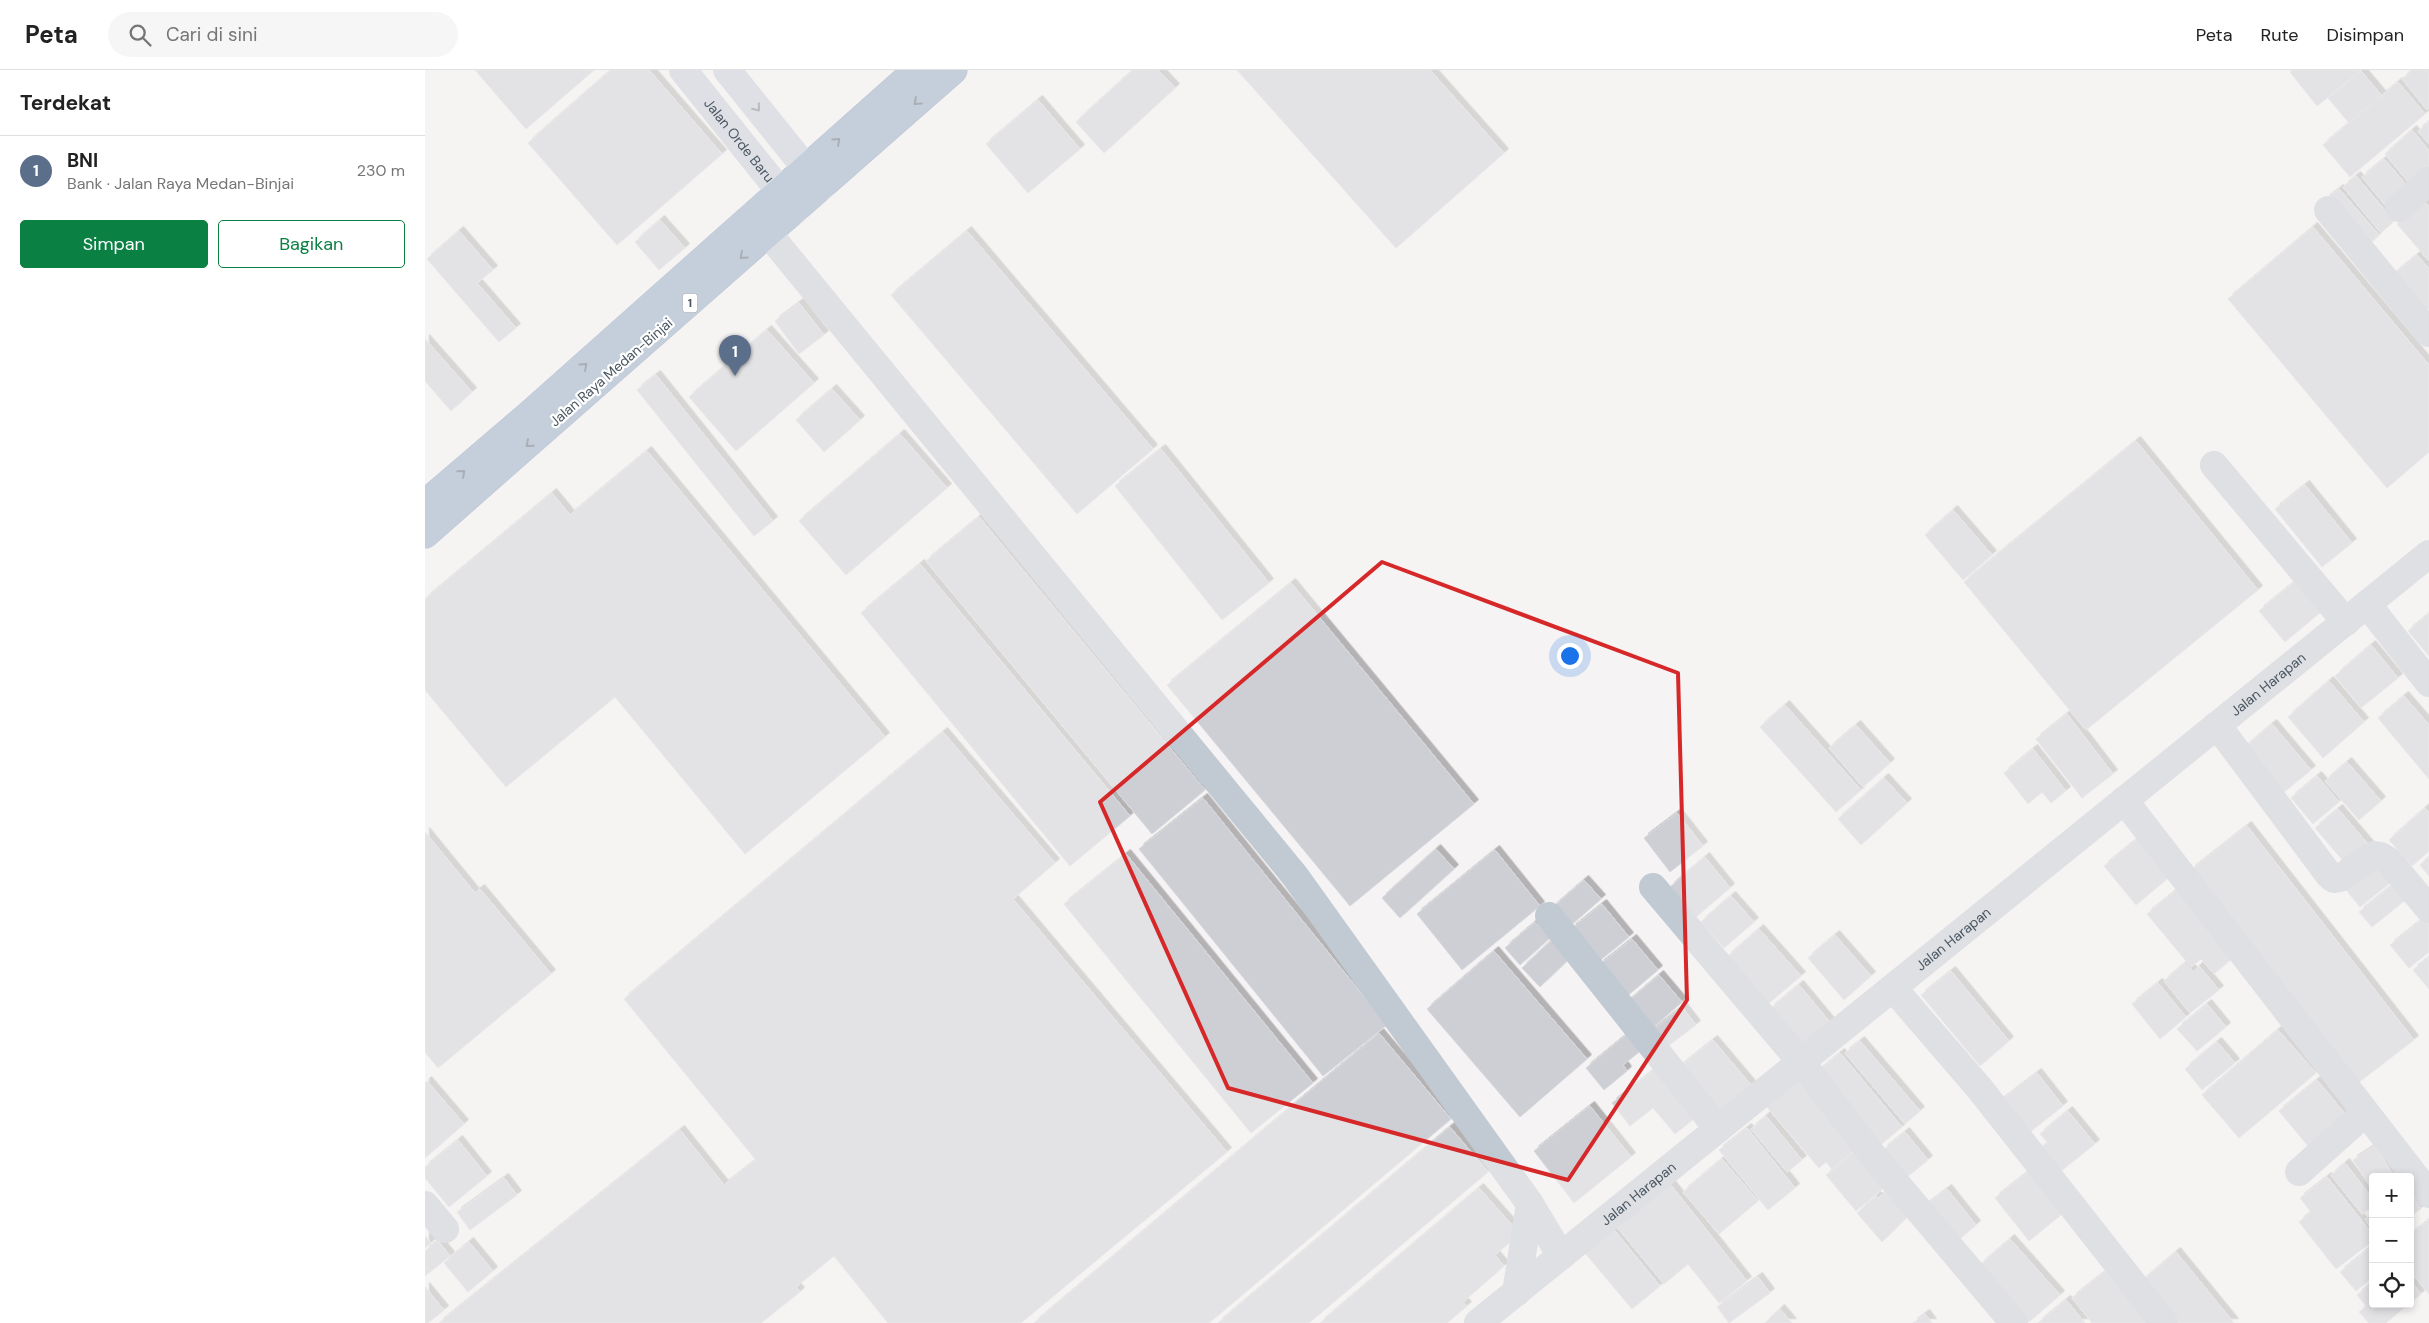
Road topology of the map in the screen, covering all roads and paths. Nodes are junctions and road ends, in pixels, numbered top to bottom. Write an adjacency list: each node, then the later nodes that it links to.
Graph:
1 (683, 70): 7 (main road, Jalan Orde Baru)
2 (727, 70): 5 (main road, one-way to 5)
3 (917, 70): 5 (highway, Jalan Raya Medan-Binjai / 1, one-way to 3)
4 (953, 70): 5 (highway, Jalan Raya Medan-Binjai / 1, one-way to 5)
5 (813, 178): 7 (highway, Jalan Raya Medan-Binjai / 1)
6 (2429, 181): 8 (street)
7 (788, 200): 10 (highway, Jalan Raya Medan-Binjai / 1)
8 (2399, 208)
9 (2328, 210): 11 (street)
10 (761, 224): 13 (highway, Jalan Raya Medan-Binjai / 1, one-way to 10); 14 (highway, Jalan Raya Medan-Binjai / 1, one-way to 14); 30 (street)
11 (2429, 333)
12 (2214, 465): 17 (street)
13 (425, 504)
14 (425, 534)
15 (2429, 554): 16 (street, Jalan Harapan)
16 (2367, 604): 17 (street, Jalan Harapan); 18 (street)
17 (2346, 622): 19 (street, Jalan Harapan)
18 (2427, 677)
19 (2217, 725): 20 (street, Jalan Harapan); 22 (street)
20 (2124, 800): 24 (street, Jalan Harapan); 26 (street)
21 (1653, 887): 25 (street)
22 (2429, 909)
23 (1549, 916): 27 (street)
24 (1893, 988): 25 (street, Jalan Harapan); 37 (street)
25 (1801, 1062): 27 (street, Jalan Harapan); 36 (street)
26 (2365, 1113): 28 (street); 29 (street)
27 (1718, 1129): 33 (street, Jalan Harapan)
28 (2299, 1172)
29 (2429, 1194)
30 (1530, 1204): 33 (street); 34 (street)
31 (425, 1206): 32 (street)
32 (445, 1229)
33 (1561, 1256): 34 (street, Jalan Harapan)
34 (1516, 1292): 35 (street, Jalan Harapan)
35 (1478, 1323)
36 (2014, 1323)
37 (2164, 1323)

